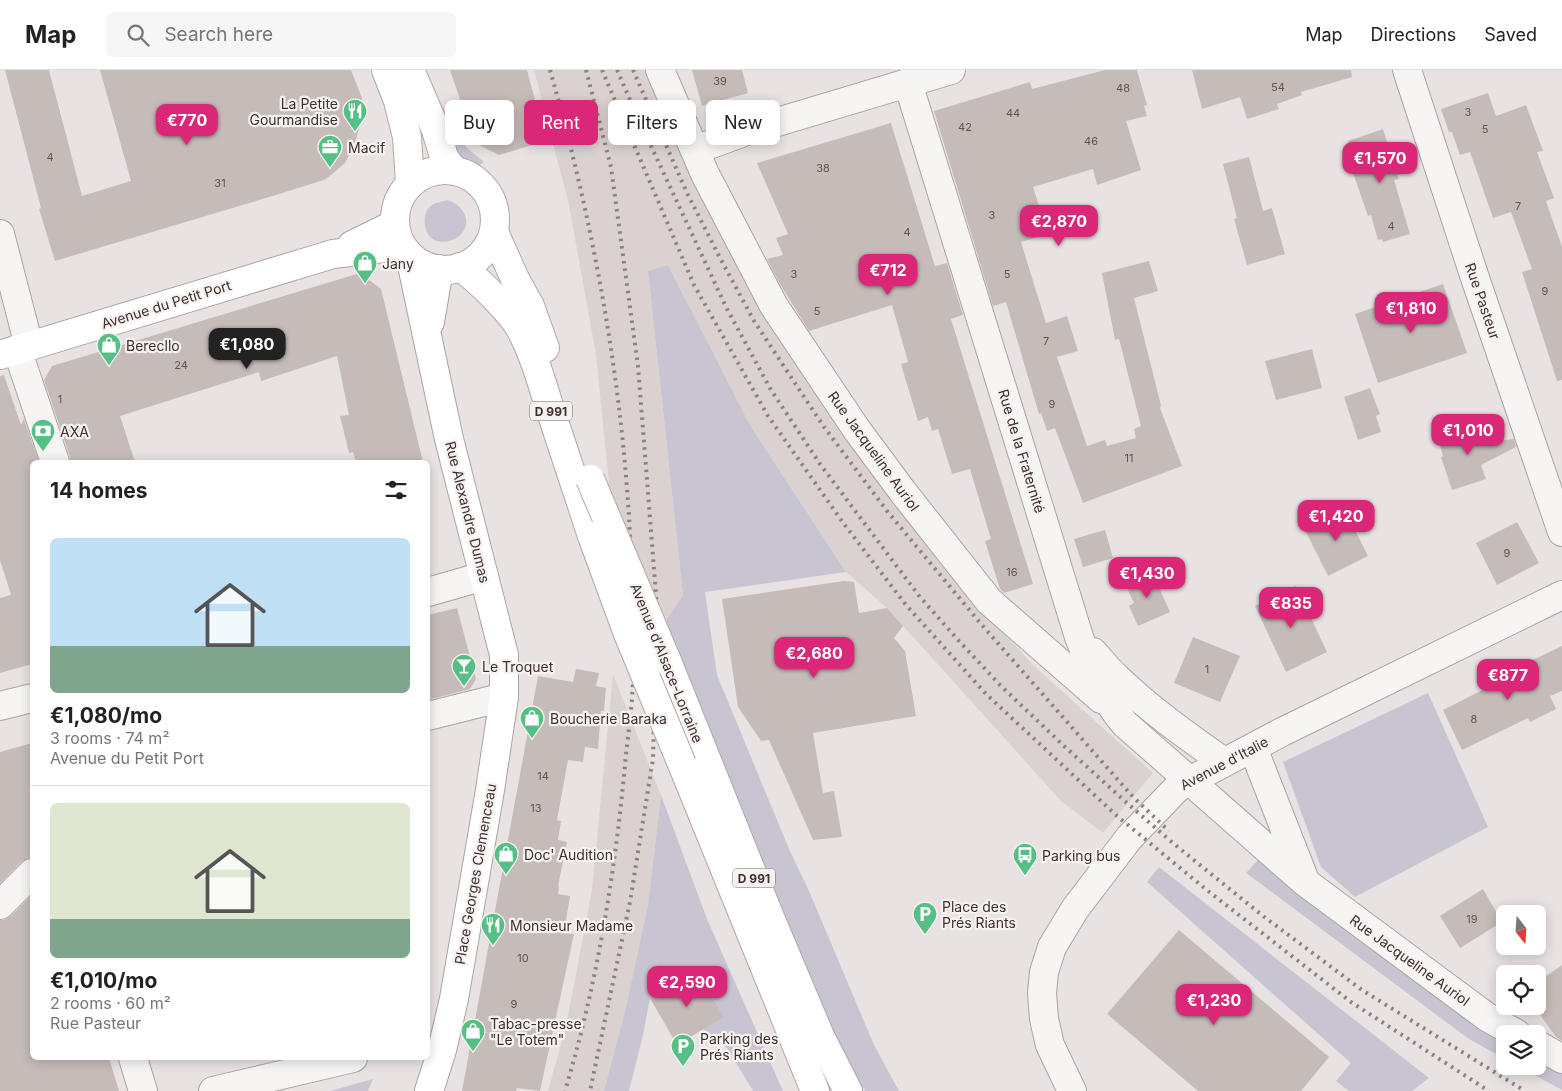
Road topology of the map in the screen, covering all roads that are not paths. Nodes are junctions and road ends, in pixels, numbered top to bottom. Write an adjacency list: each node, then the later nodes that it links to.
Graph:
1 (386, 70): 9 (main road)
2 (410, 70): 8 (main road)
3 (660, 70): 7 (street, Rue Jacqueline Auriol)
4 (951, 70): 6 (street)
5 (1407, 70): 17 (street, Rue Pasteur)
6 (908, 83): 7 (street); 21 (street, Rue de la Fraternité)
7 (696, 150): 25 (street, Rue Jacqueline Auriol)
8 (453, 170): 9 (main road); 10 (main road)
9 (410, 183): 12 (main road)
10 (494, 232): 13 (main road); 43 (main road, Avenue d'Alsace-Lorraine / D 991, bridge)
11 (0, 234): 15 (street)
12 (402, 242): 13 (main road); 14 (main road, Rue Alexandre Dumas); 15 (main road, Avenue du Petit Port)
13 (450, 268): 14 (main road, Rue Alexandre Dumas); 42 (main road, Avenue d'Alsace-Lorraine / D 991, bridge)
14 (428, 339): 18 (main road, Rue Alexandre Dumas)
15 (10, 348): 16 (street)
16 (54, 460)
17 (1562, 532)
18 (484, 576): 19 (street); 22 (main road, Rue Alexandre Dumas)
19 (430, 591)
20 (1562, 594): 27 (street, Avenue d'Italie)
21 (1080, 637): 25 (street, Rue Jacqueline Auriol); 28 (street, Rue de la Fraternité)
22 (504, 691): 26 (street); 34 (main road, Place Georges Clemenceau)
23 (30, 698): 24 (street)
24 (0, 706)
25 (1111, 708): 29 (street, Rue Jacqueline Auriol)
26 (430, 715)
27 (1252, 748): 28 (street, Avenue d'Italie); 31 (street)
28 (1224, 762): 29 (street, Avenue d'Italie)
29 (1190, 780): 31 (street, Rue Jacqueline Auriol); 44 (street, Avenue d'Italie)
30 (30, 875): 32 (street)
31 (1305, 882): 33 (street, Rue Jacqueline Auriol)
32 (0, 905)
33 (1501, 1025)
34 (434, 1049): 41 (main road, Place Georges Clemenceau)
35 (1546, 1050): 36 (street)
36 (1562, 1059)
37 (134, 1060): 39 (street)
38 (345, 1060): 40 (street)
39 (143, 1091)
40 (213, 1091)
41 (429, 1091)
42 (815, 1091)
43 (848, 1091)
44 (1072, 1091)

